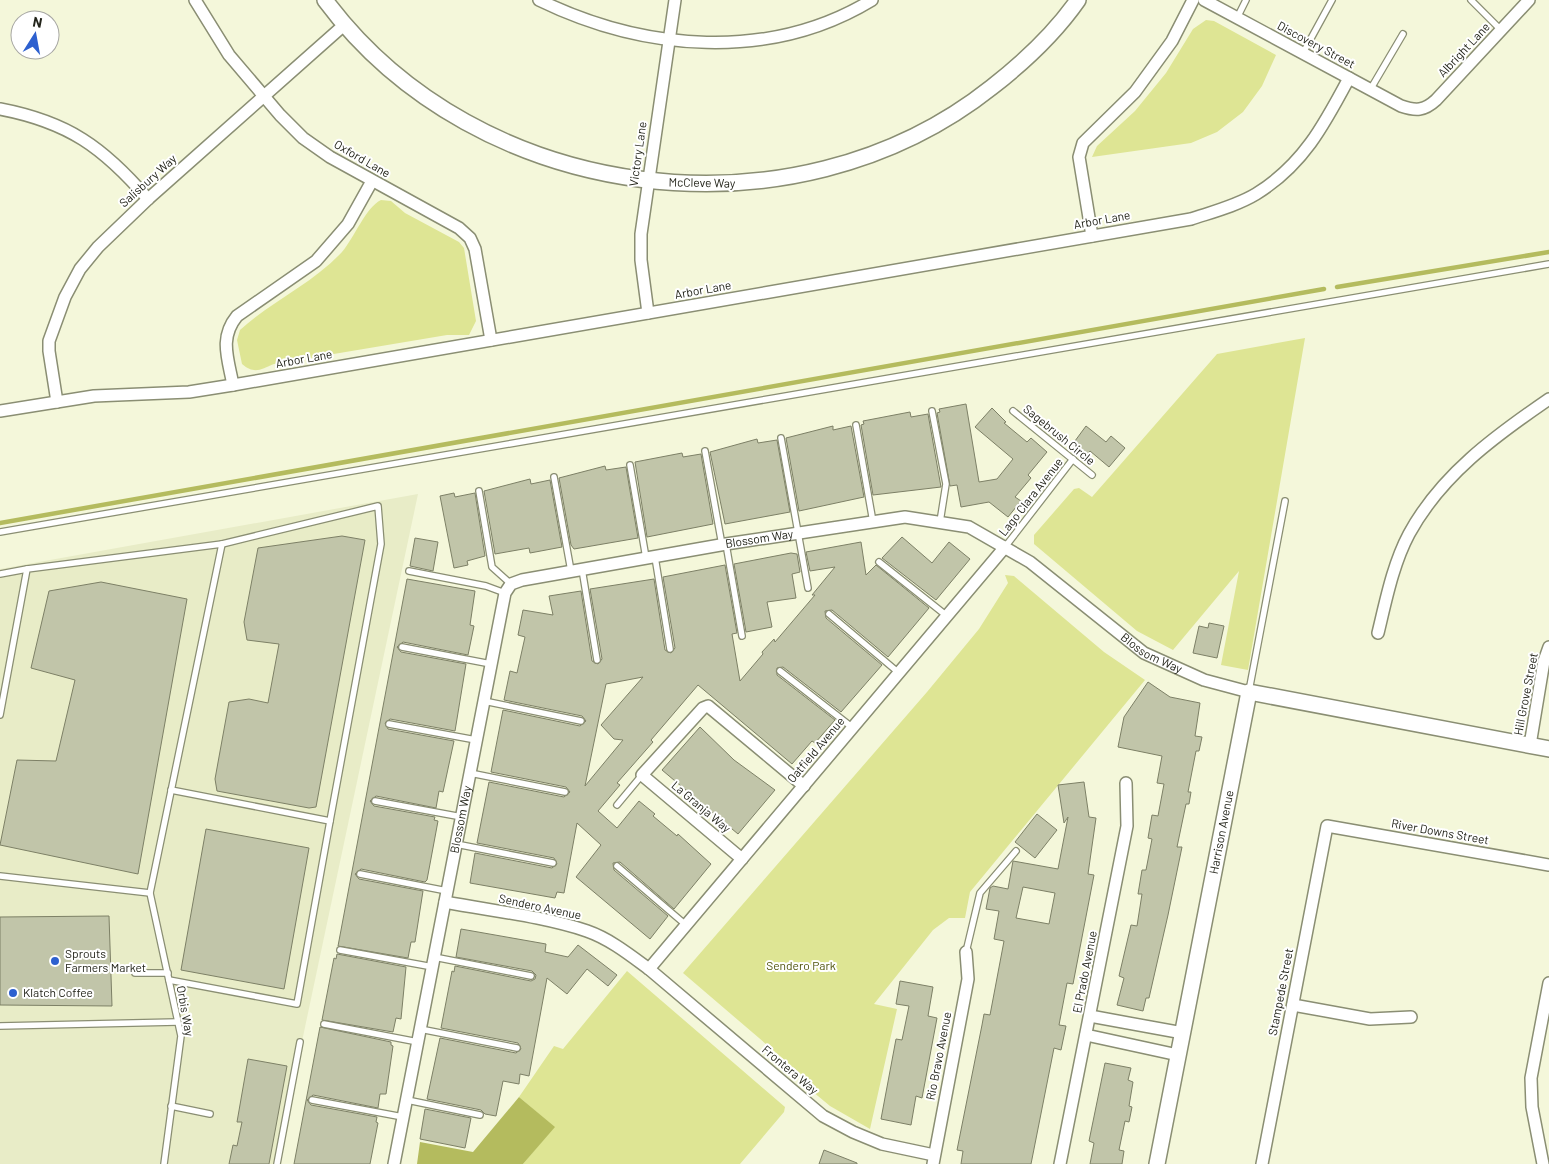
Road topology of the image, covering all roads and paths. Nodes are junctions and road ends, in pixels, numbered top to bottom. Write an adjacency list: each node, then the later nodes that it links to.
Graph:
1 (194, 0): 21 (street, Oxford Lane)
2 (325, 0): 14 (street, McCleve Way)
3 (539, 0): 17 (street)
4 (675, 0): 17 (street, Victory Lane)
5 (872, 0): 17 (street)
6 (1078, 0): 24 (street, McCleve Way)
7 (1193, 0): 27 (street)
8 (1204, 0): 13 (street, Discovery Street)
9 (1246, 0): 13 (lane)
10 (1332, 0): 18 (lane)
11 (1470, 0): 15 (lane)
12 (1529, 0): 15 (street, Albright Lane)
13 (1237, 18): 18 (street, Discovery Street)
14 (344, 25): 21 (street, Salisbury Way); 24 (street, McCleve Way)
15 (1501, 30): 23 (street, Albright Lane)
16 (1403, 34): 20 (lane)
17 (669, 40): 24 (street, Victory Lane)
18 (1303, 53): 19 (street, Discovery Street)
19 (1349, 78): 20 (street, Discovery Street); 27 (street, Arbor Lane)
20 (1370, 90): 23 (street, Discovery Street)
21 (264, 96): 25 (street, Oxford Lane); 26 (street, Salisbury Way)
22 (0, 109): 26 (street)
23 (1416, 111)
24 (648, 180): 29 (street, Victory Lane)
25 (372, 181): 30 (street, Oxford Lane); 31 (street)
26 (148, 199): 33 (street, Salisbury Way)
27 (1092, 236): 29 (street, Arbor Lane)
28 (1549, 264): 48 (lane)
29 (648, 313): 30 (street, Arbor Lane)
30 (492, 340): 31 (street, Arbor Lane)
31 (233, 385): 33 (street, Arbor Lane)
32 (1549, 399): 63 (street)
33 (58, 402): 36 (street, Arbor Lane)
34 (932, 411): 47 (lane)
35 (1013, 411): 40 (lane, Sagebrush Circle)
36 (0, 412)
37 (856, 425): 46 (lane)
38 (781, 438): 49 (lane)
39 (704, 451): 51 (lane)
40 (1073, 459): 42 (lane, Sagebrush Circle); 52 (lane, Lago Clara Avenue)
41 (630, 465): 53 (lane)
42 (1092, 475)
43 (554, 478): 57 (lane)
44 (479, 491): 59 (lane)
45 (1285, 501): 72 (lane, Harrison Avenue)
46 (873, 522): 47 (street, Blossom Way); 49 (street, Blossom Way)
47 (940, 522): 52 (street, Blossom Way)
48 (0, 532)
49 (798, 534): 51 (street, Blossom Way); 60 (lane)
50 (222, 544): 55 (lane); 85 (lane); 90 (lane)
51 (724, 545): 53 (street, Blossom Way); 64 (lane)
52 (1005, 547): 62 (street, Oatfield Avenue); 72 (street, Blossom Way)
53 (651, 557): 57 (street, Blossom Way); 66 (lane)
54 (879, 562): 62 (lane)
55 (27, 569): 58 (lane); 74 (lane)
56 (409, 570): 59 (lane)
57 (576, 570): 59 (street, Blossom Way); 68 (lane)
58 (0, 574)
59 (508, 588): 69 (street, Blossom Way)
60 (808, 588)
61 (829, 614): 71 (lane)
62 (947, 616): 71 (street, Oatfield Avenue)
63 (1378, 633)
64 (742, 636)
65 (402, 647): 69 (lane)
66 (670, 648)
67 (1549, 648): 79 (street, Hill Grove Street)
68 (597, 660)
69 (491, 664): 73 (street, Blossom Way)
70 (780, 671): 77 (lane)
71 (899, 673): 77 (street, Oatfield Avenue)
72 (1249, 692): 79 (street, Blossom Way); 119 (street, Harrison Avenue)
73 (484, 701): 75 (lane); 78 (street, Blossom Way)
74 (0, 715)
75 (581, 721)
76 (389, 724): 78 (lane)
77 (853, 728): 84 (street, Oatfield Avenue)
78 (476, 740): 81 (street, Blossom Way)
79 (1530, 745): 80 (street, Blossom Way)
80 (1549, 749)
81 (470, 773): 86 (lane); 89 (street, Blossom Way)
82 (642, 775): 84 (street); 88 (lane); 94 (street, La Granja Way)
83 (1126, 784): 113 (street, El Prado Avenue)
84 (804, 786): 94 (street, Oatfield Avenue)
85 (171, 790): 90 (lane); 100 (lane)
86 (565, 792)
87 (375, 801): 89 (lane)
88 (617, 806)
89 (462, 817): 92 (street, Blossom Way)
90 (330, 821): 110 (lane)
91 (1326, 826): 96 (street, River Downs Street); 112 (street, Stampede Street)
92 (456, 844): 95 (lane); 101 (street, Blossom Way)
93 (1016, 851): 104 (lane)
94 (742, 859): 102 (street, Oatfield Avenue)
95 (553, 863)
96 (1549, 865)
97 (617, 866): 102 (lane)
98 (360, 874): 101 (lane)
99 (0, 876): 100 (lane)
100 (150, 893): 107 (lane, Orbis Way)
101 (446, 897): 105 (street, Blossom Way); 106 (street, Sendero Avenue)
102 (686, 925): 106 (street, Oatfield Avenue)
103 (340, 950): 105 (lane)
104 (966, 952): 131 (street, Rio Bravo Avenue)
105 (433, 962): 109 (lane); 118 (street, Blossom Way)
106 (648, 969): 131 (street, Frontera Way)
107 (168, 973): 108 (lane); 110 (lane, Orbis Way)
108 (136, 974)
109 (531, 976)
110 (169, 980): 115 (lane, Orbis Way)
111 (1549, 983): 138 (street)
112 (1293, 1005): 114 (street); 137 (street, Stampede Street)
113 (1090, 1016): 119 (street); 120 (street, El Prado Avenue)
114 (1411, 1018)
115 (177, 1022): 117 (lane); 127 (lane, Orbis Way)
116 (324, 1024): 122 (lane)
117 (0, 1026)
118 (420, 1029): 122 (street, Blossom Way); 123 (lane)
119 (1183, 1033): 124 (street, Harrison Avenue)
120 (1086, 1035): 124 (street); 135 (street, El Prado Avenue)
121 (300, 1042): 133 (lane)
122 (418, 1042): 126 (street, Blossom Way)
123 (517, 1048)
124 (1178, 1055): 136 (street, Harrison Avenue)
125 (312, 1100): 130 (lane)
126 (407, 1100): 129 (lane); 130 (street, Blossom Way)
127 (171, 1106): 128 (lane); 132 (lane, Orbis Way)
128 (210, 1114)
129 (480, 1115)
130 (403, 1117): 134 (street, Blossom Way)
131 (934, 1159)
132 (164, 1164)
133 (277, 1164)
134 (394, 1164)
135 (1060, 1164)
136 (1157, 1164)
137 (1262, 1164)
138 (1543, 1164)

